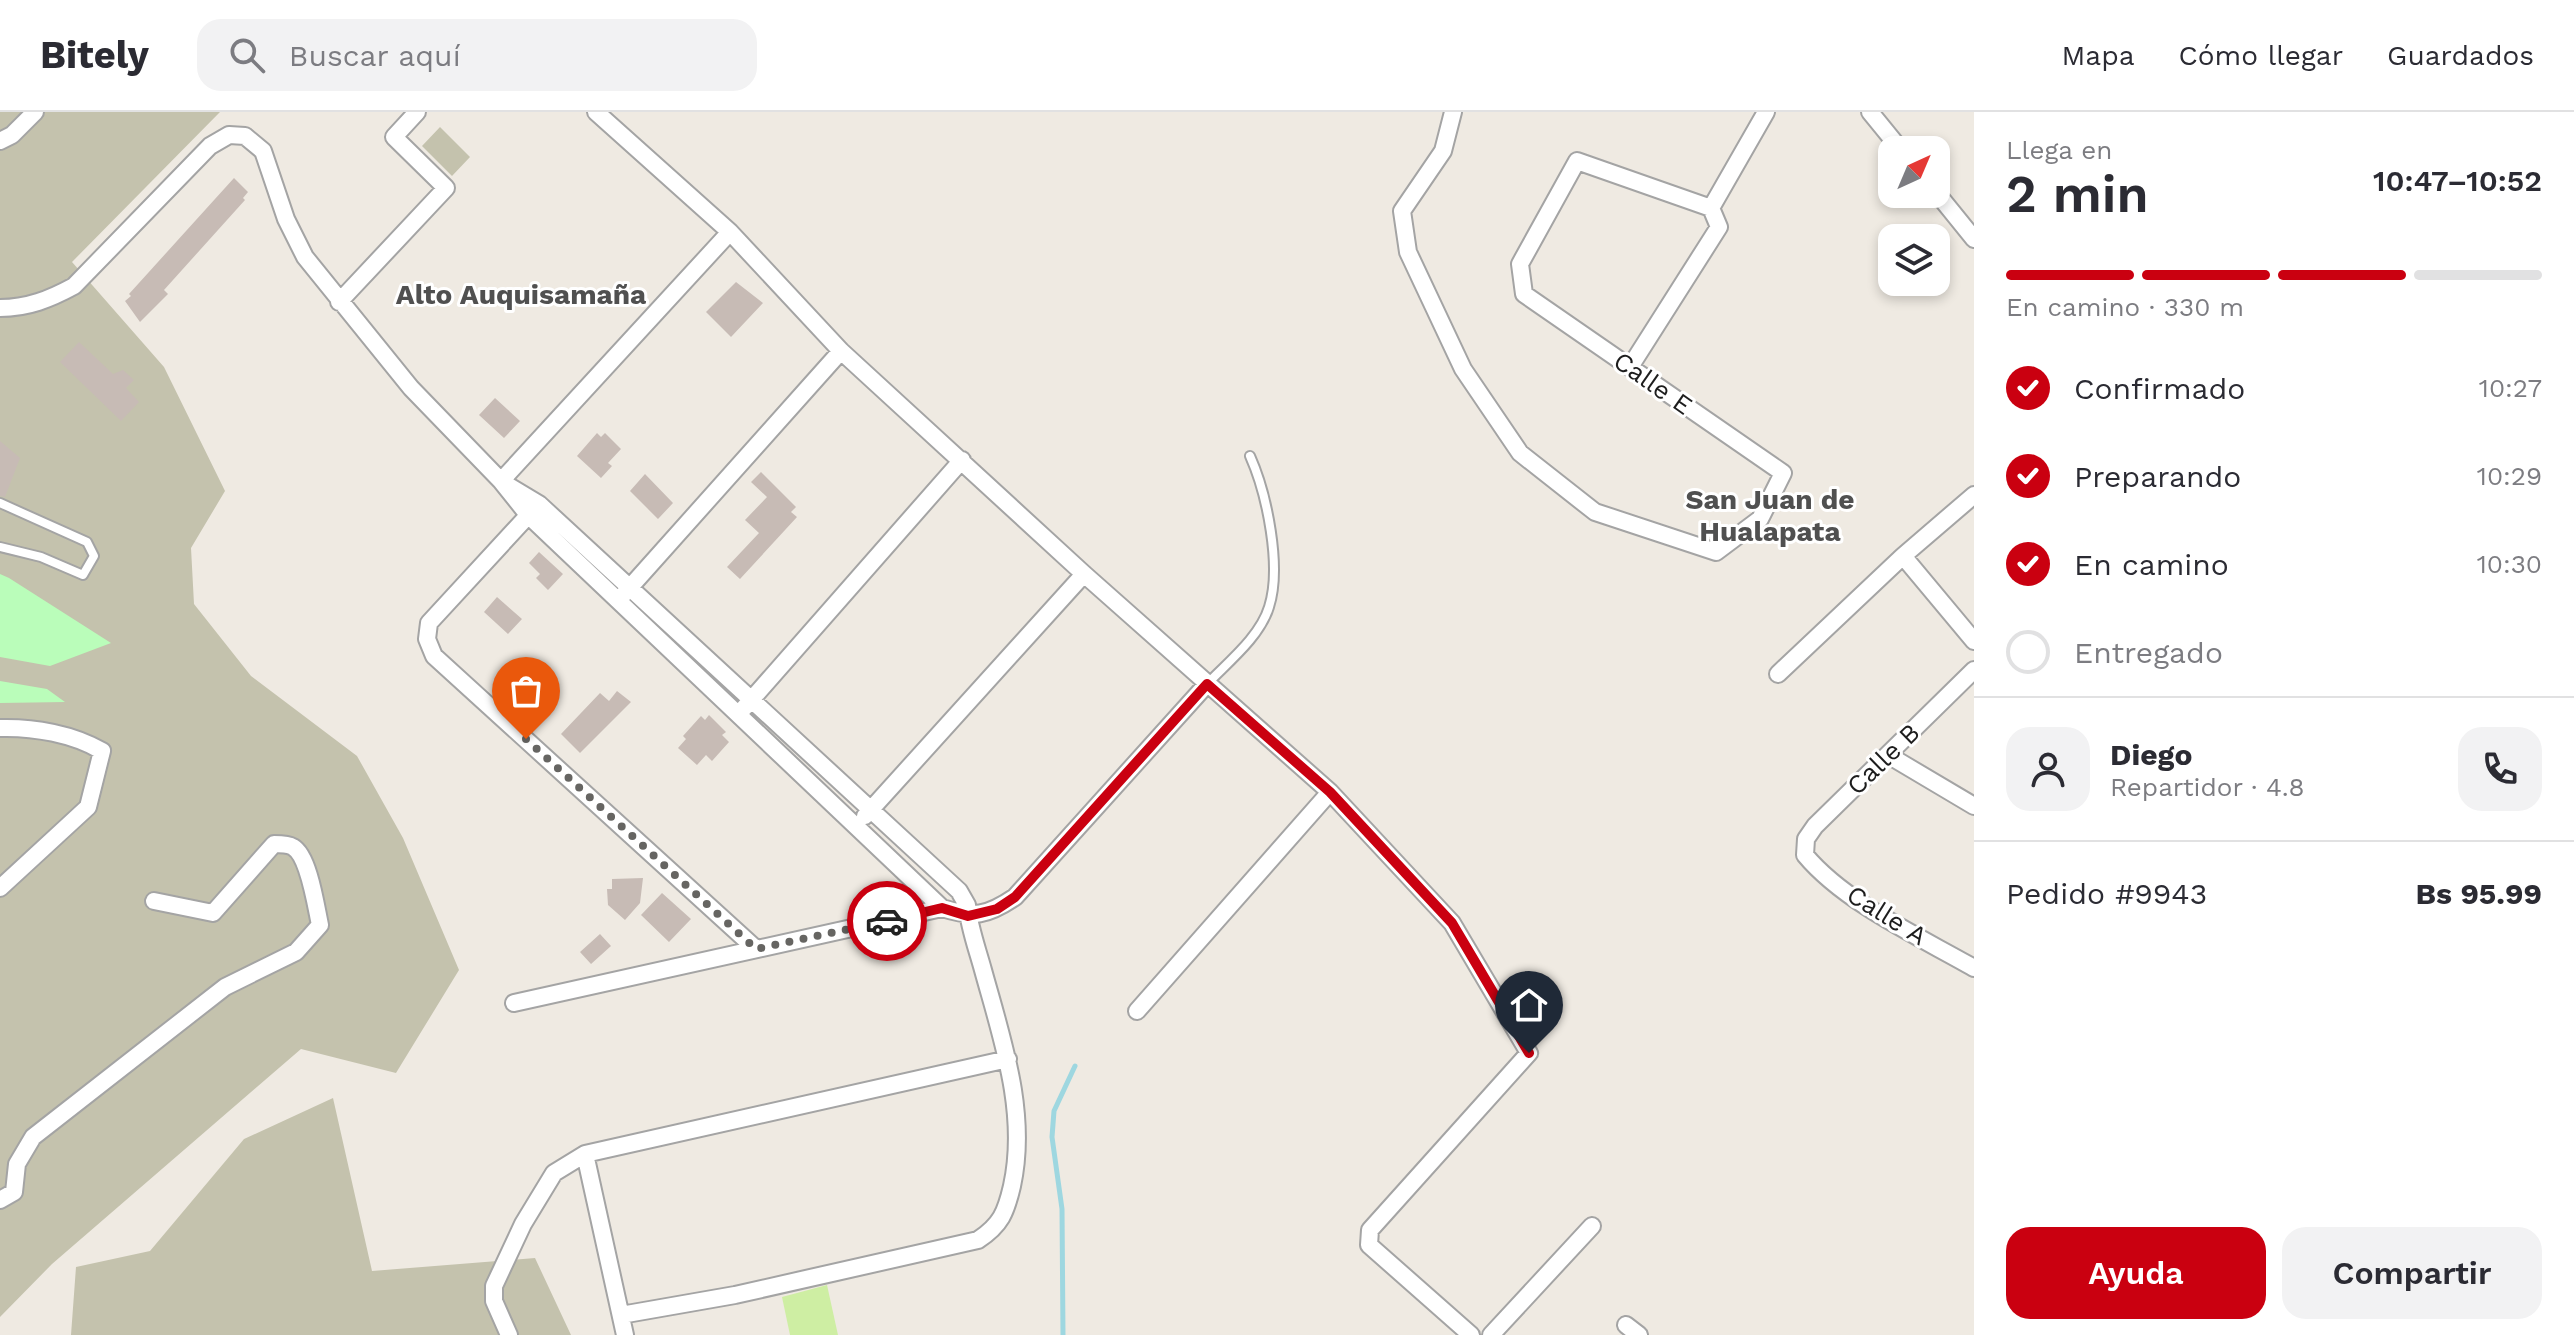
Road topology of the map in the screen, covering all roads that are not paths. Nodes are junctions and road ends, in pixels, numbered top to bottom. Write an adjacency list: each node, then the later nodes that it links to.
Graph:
1 (35, 112): 8 (street)
2 (417, 112): 13 (street)
3 (596, 112): 11 (street)
4 (1453, 112): 16 (street, Calle E)
5 (1766, 112): 9 (street)
6 (1870, 112): 7 (street)
7 (1890, 136)
8 (0, 141)
9 (1711, 208): 16 (street); 16 (street, Calle E)
10 (1949, 208): 12 (street)
11 (730, 232): 15 (street); 19 (street)
12 (1974, 239)
13 (339, 302): 14 (street); 19 (street)
14 (0, 308)
15 (841, 351): 18 (street); 26 (street)
16 (1630, 367)
17 (1250, 456): 31 (lane)
18 (962, 460): 25 (street); 32 (street)
19 (501, 481): 22 (street)
20 (1974, 495): 24 (street)
21 (0, 503): 23 (lane)
22 (534, 510): 26 (street); 27 (street); 45 (street)
23 (0, 547)
24 (1903, 556): 28 (street); 30 (street)
25 (1084, 574): 31 (street); 38 (street)
26 (630, 587): 27 (street); 32 (street)
27 (617, 601): 33 (street)
28 (1974, 641)
29 (1974, 670): 35 (street, Calle B)
30 (1778, 674)
31 (1207, 684): 36 (street); 44 (street)
32 (751, 700): 33 (street); 38 (street)
33 (739, 714): 39 (street)
34 (0, 728): 41 (street)
35 (1888, 755): 37 (street); 40 (street, Calle B)
36 (1330, 792): 48 (street); 56 (street)
37 (1974, 806)
38 (871, 808): 39 (street); 44 (street)
39 (857, 825): 43 (street)
40 (1805, 855): 46 (street, Calle A)
41 (0, 888)
42 (154, 901): 51 (street)
43 (942, 908): 44 (street); 45 (street)
44 (968, 916): 49 (street)
45 (756, 949): 47 (street)
46 (1974, 968)
47 (514, 1003)
48 (1137, 1011)
49 (1008, 1059): 50 (street); 53 (street)
50 (585, 1154): 53 (street); 54 (street)
51 (0, 1200)
52 (1592, 1226): 57 (street)
53 (621, 1315): 55 (street)
54 (509, 1335)
55 (625, 1335)
56 (1471, 1335)
57 (1491, 1335)

